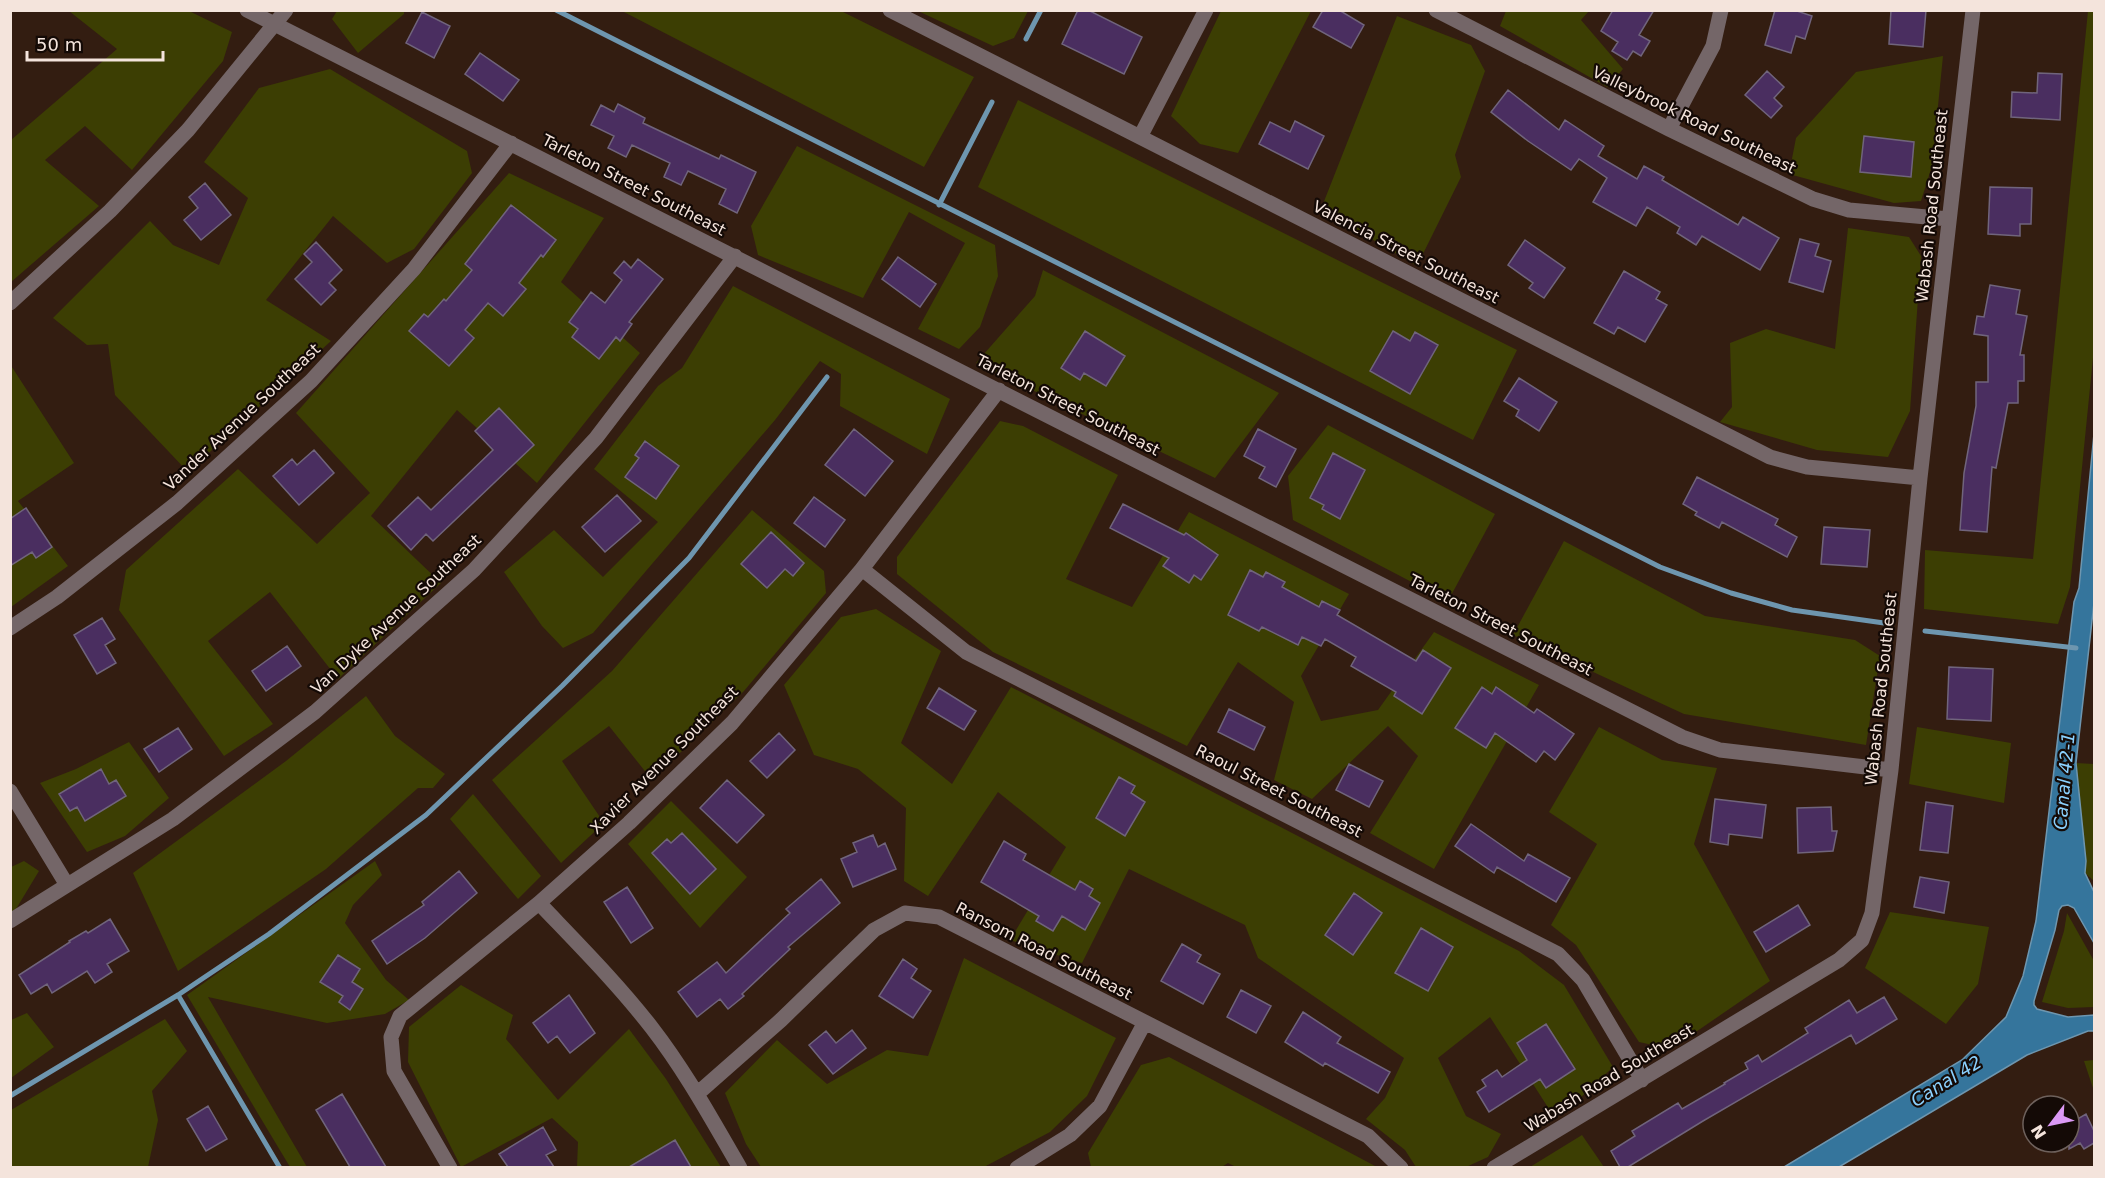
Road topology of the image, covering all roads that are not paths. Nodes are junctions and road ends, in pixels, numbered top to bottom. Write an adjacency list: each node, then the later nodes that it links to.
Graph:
1 (247, 10): 8 (street, Tarleton Street Southeast)
2 (286, 10): 8 (street)
3 (890, 10): 10 (street, Valencia Street Southeast)
4 (1206, 10): 10 (street)
5 (1436, 10): 9 (street, Valleybrook Road Southeast)
6 (1721, 10): 9 (street)
7 (1973, 10): 12 (street, Wabash Road Southeast)
8 (275, 25): 11 (street, Tarleton Street Southeast); 14 (street)
9 (1669, 129): 12 (street, Valleybrook Road Southeast)
10 (1140, 136): 16 (street, Valencia Street Southeast)
11 (511, 143): 13 (street, Tarleton Street Southeast); 18 (street, Vander Avenue Southeast)
12 (1949, 219): 16 (street, Wabash Road Southeast)
13 (735, 256): 15 (street, Tarleton Street Southeast); 21 (street, Van Dyke Avenue Southeast)
14 (10, 303)
15 (999, 390): 17 (street, Xavier Avenue Southeast); 19 (street, Tarleton Street Southeast)
16 (1920, 478): 19 (street, Wabash Road Southeast)
17 (862, 569): 22 (street, Xavier Avenue Southeast); 25 (street, Raoul Street Southeast)
18 (10, 628)
19 (1891, 770): 25 (street, Wabash Road Southeast)
20 (10, 791): 21 (street)
21 (68, 885): 23 (street, Van Dyke Avenue Southeast)
22 (539, 903): 26 (street); 27 (street, Xavier Avenue Southeast)
23 (10, 921)
24 (1145, 1022): 26 (street, Ransom Road Southeast); 29 (street); 30 (street, Ransom Road Southeast)
25 (1642, 1080): 31 (street, Wabash Road Southeast)
26 (697, 1094): 28 (street)
27 (450, 1167)
28 (740, 1167)
29 (1017, 1167)
30 (1401, 1167)
31 (1494, 1167)

